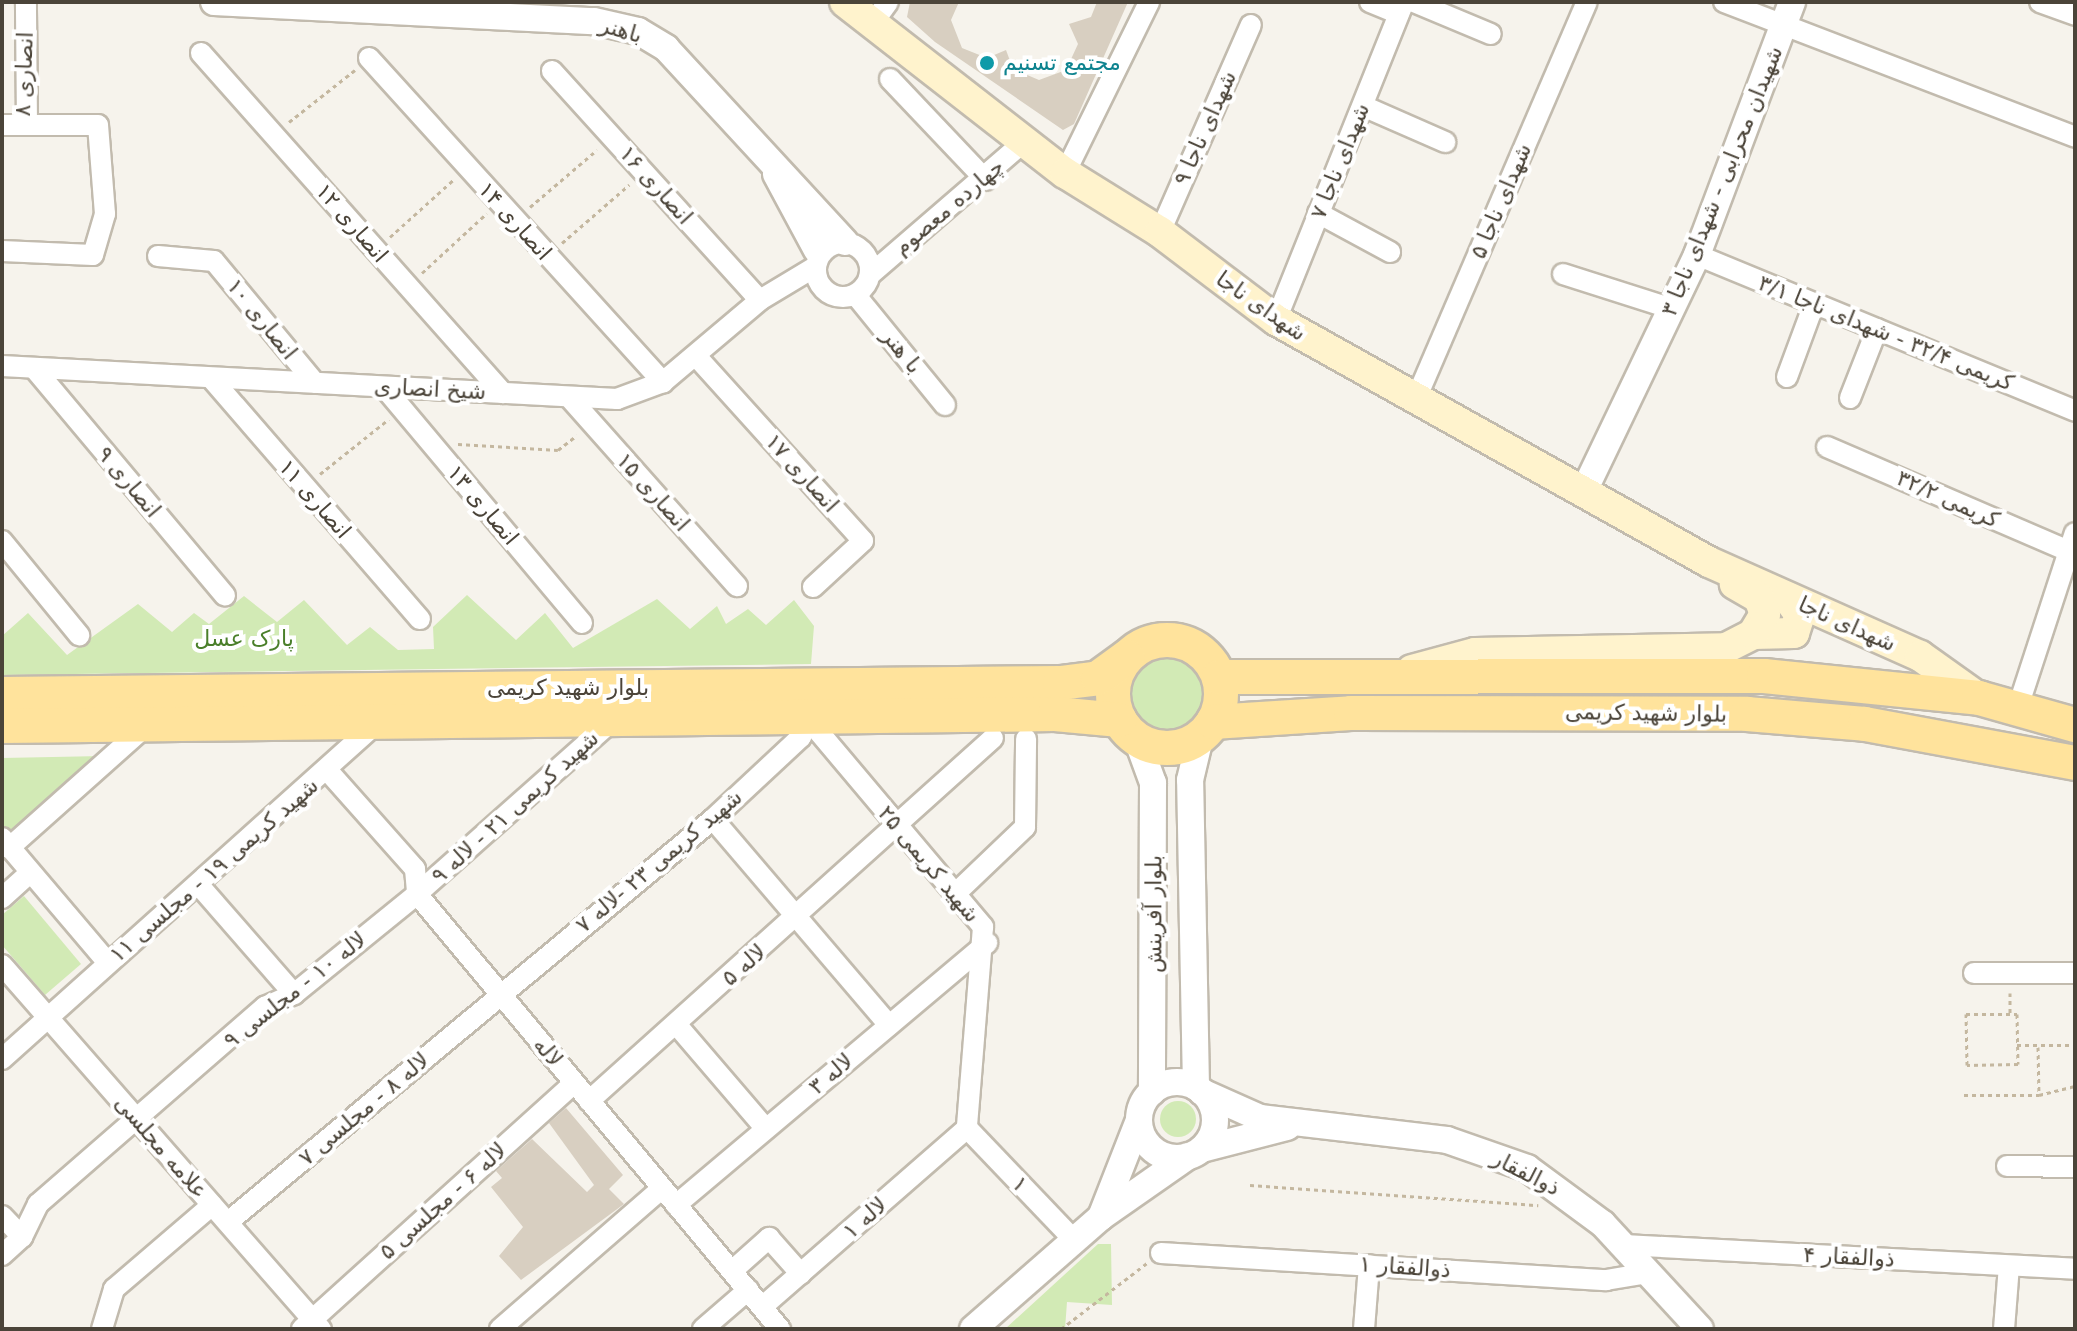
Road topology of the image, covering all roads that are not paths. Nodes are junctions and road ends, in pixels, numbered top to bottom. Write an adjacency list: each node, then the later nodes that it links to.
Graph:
1 (26, 2): 22 (street, انصاری ۸)
2 (214, 2): 8 (street, باهنر)
3 (845, 2): 11 (main road, شهدای ناجا)
4 (1149, 2): 26 (street)
5 (1370, 2): 10 (street)
6 (1587, 2): 56 (street, شهدای ناجا ۵)
7 (1724, 2): 12 (street)
8 (277, 4): 27 (street, باهنر)
9 (2050, 4): 13 (street)
10 (1406, 6): 15 (street); 20 (street, شهدای ناجا ۷)
11 (882, 11): 24 (main road, شهدای ناجا)
12 (1788, 14): 23 (street); 34 (street, شهیدان محرابی - شهدای ناجا ۳)
13 (2075, 15)
14 (1251, 25): 30 (street, شهدای ناجا ۹)
15 (1491, 34)
16 (201, 53): 53 (street, انصاری ۱۲)
17 (369, 58): 50 (street, انصاری ۱۴)
18 (552, 71): 40 (street, انصاری ۱۶)
19 (890, 79): 28 (street)
20 (1363, 106): 25 (street); 29 (street, شهدای ناجا ۷)
21 (2, 125): 22 (street, انصاری ۸)
22 (27, 125): 32 (street)
23 (2075, 137)
24 (1025, 141): 26 (main road, شهدای ناجا); 28 (street, چهارده معصوم)
25 (1445, 142)
26 (1065, 173): 30 (main road, شهدای ناجا)
27 (776, 174): 31 (street, باهنر); 36 (street, باهنر)
28 (986, 180): 37 (street, چهارده معصوم)
29 (1318, 213): 33 (street); 43 (street, شهدای ناجا ۷)
30 (1160, 232): 43 (main road, شهدای ناجا)
31 (845, 242): 36 (street, شیخ انصاری); 37 (street)
32 (2, 251)
33 (1390, 252)
34 (1697, 255): 41 (street, کریمی ۳۲/۴ - شهدای ناجا ۳/۱); 42 (street, شهیدان محرابی - شهدای ناجا ۳)
35 (158, 256): 51 (street, انصاری ۱۰)
36 (816, 259): 39 (street); 40 (street, شیخ انصاری)
37 (872, 273): 39 (street)
38 (1563, 274): 42 (street)
39 (858, 298): 57 (street, با هنر)
40 (760, 300): 45 (street, شیخ انصاری)
41 (1814, 304): 44 (street, کریمی ۳۲/۴ - شهدای ناجا ۳/۱); 48 (street)
42 (1673, 309): 60 (street, شهیدان محرابی - شهدای ناجا ۳)
43 (1276, 320): 56 (main road, شهدای ناجا)
44 (1877, 329): 55 (street); 58 (street, کریمی ۳۲/۴ - شهدای ناجا ۳/۱)
45 (696, 356): 50 (street, شیخ انصاری); 65 (street, انصاری ۱۷)
46 (2, 366): 47 (street, شیخ انصاری)
47 (34, 368): 49 (street, شیخ انصاری); 66 (street, انصاری ۹)
48 (1787, 377)
49 (211, 378): 51 (street, شیخ انصاری); 68 (street, انصاری ۱۱)
50 (663, 382): 54 (street, شیخ انصاری)
51 (315, 383): 52 (street, شیخ انصاری)
52 (384, 387): 53 (street, شیخ انصاری); 69 (street, انصاری ۱۳)
53 (503, 393): 54 (street, شیخ انصاری)
54 (569, 397): 64 (street, انصاری ۱۵)
55 (1850, 398)
56 (1415, 401): 60 (main road, شهدای ناجا)
57 (945, 405)
58 (2075, 411)
59 (1827, 447): 62 (street, کریمی ۳۲/۲)
60 (1585, 489): 63 (main road, شهدای ناجا)
61 (2, 541): 71 (street)
62 (2073, 546): 79 (street)
63 (1709, 562): 67 (main road, شهدای ناجا); 70 (main road, شهدای ناجا)
64 (737, 586)
65 (813, 587)
66 (225, 596)
67 (1787, 597): 70 (main road); 77 (main road, شهدای ناجا)
68 (420, 619)
69 (582, 623)
70 (1753, 634): 73 (main road)
71 (79, 635)
72 (1127, 657): 74 (main road); 78 (main road, بلوار شهید کریمی); 88 (main road)
73 (1402, 673): 75 (main road, بلوار شهید کریمی); 77 (main road, بلوار شهید کریمی)
74 (1219, 677): 75 (main road, بلوار شهید کریمی); 87 (main road)
75 (1283, 677): 80 (main road)
76 (2, 694): 78 (main road, بلوار شهید کریمی)
77 (1979, 698): 79 (main road, بلوار شهید کریمی)
78 (1058, 699): 81 (main road, بلوار شهید کریمی); 88 (main road, بلوار شهید کریمی)
79 (2017, 710): 85 (main road, بلوار شهید کریمی)
80 (1278, 715): 87 (main road, بلوار شهید کریمی); 91 (main road, بلوار شهید کریمی)
81 (808, 719): 82 (main road, بلوار شهید کریمی); 93 (street, شهید کریمی ۲۳ -لاله ۷); 94 (street, شهید کریمی ۲۵)
82 (613, 720): 83 (main road, بلوار شهید کریمی); 98 (street, شهید کریمی ۲۱ - لاله ۹)
83 (379, 721): 84 (main road, بلوار شهید کریمی); 92 (street, شهید کریمی ۱۹ - مجلسی ۱۱)
84 (148, 724): 86 (main road, بلوار شهید کریمی); 95 (street)
85 (2075, 725)
86 (2, 726)
87 (1207, 728): 88 (main road); 114 (street, بلوار آفرینش)
88 (1129, 730): 115 (street, بلوار آفرینش)
89 (993, 738): 94 (street, لاله ۵)
90 (1026, 739): 99 (street)
91 (2075, 763)
92 (328, 771): 97 (street, شهید کریمی ۱۹ - مجلسی ۱۱); 98 (street, لاله)
93 (713, 819): 101 (street); 108 (street, شهید کریمی ۲۳ -لاله ۷)
94 (899, 830): 99 (street, شهید کریمی ۲۵); 101 (street, لاله ۵)
95 (6, 843): 96 (street)
96 (29, 874): 100 (street); 103 (street)
97 (198, 884): 103 (street, شهید کریمی ۱۹ - مجلسی ۱۱); 107 (street)
98 (417, 894): 107 (street, لاله ۱۰ - مجلسی ۹); 108 (street, لاله)
99 (955, 894): 102 (street, شهید کریمی ۲۵)
100 (2, 898)
101 (798, 918): 110 (street, لاله ۵); 111 (street)
102 (987, 943): 111 (street, لاله ۳); 120 (street, شهید کریمی ۲۵)
103 (108, 963): 109 (street, شهید کریمی ۱۹ - مجلسی ۱۱)
104 (2, 965): 109 (street, علامه مجلسی)
105 (1974, 973): 106 (street)
106 (2075, 973)
107 (294, 994): 117 (street, لاله ۱۰ - مجلسی ۹)
108 (500, 995): 113 (street, لاله); 130 (street, لاله ۸ - مجلسی ۷)
109 (48, 1017): 112 (street, شهید کریمی ۱۹ - مجلسی ۱۱); 117 (street, علامه مجلسی)
110 (676, 1024): 116 (street, لاله ۵); 121 (street)
111 (889, 1025): 121 (street, لاله ۳)
112 (2, 1059)
113 (574, 1083): 116 (street, لاله); 144 (street, لاله ۶ - مجلسی ۵)
114 (1199, 1090): 115 (street); 119 (street); 122 (street)
115 (1152, 1092): 118 (street)
116 (589, 1101): 125 (street, لاله)
117 (138, 1120): 126 (street, علامه مجلسی); 131 (street, لاله ۱۰ - مجلسی ۹)
118 (1139, 1120): 122 (street); 129 (street)
119 (1298, 1125): 122 (street); 133 (street, ذوالفقار)
120 (967, 1128): 132 (street, ۱); 141 (street, لاله ۱)
121 (766, 1129): 127 (street, لاله ۳)
122 (1195, 1153): 129 (street)
123 (2007, 1166): 124 (street)
124 (2075, 1167)
125 (662, 1188): 127 (street, لاله); 146 (street)
126 (212, 1205): 130 (street, علامه مجلسی); 145 (street)
127 (676, 1205): 139 (street, لاله)
128 (2, 1216): 131 (street)
129 (1101, 1217): 132 (street)
130 (228, 1222): 144 (street, علامه مجلسی)
131 (22, 1237): 135 (street)
132 (1074, 1240): 149 (street)
133 (1624, 1245): 137 (street, ذوالفقار ۴); 140 (street, ذوالفقار)
134 (1161, 1253): 136 (street, ذوالفقار ۱)
135 (2, 1255)
136 (1369, 1265): 140 (street, ذوالفقار ۱); 150 (street)
137 (2009, 1266): 138 (street, ذوالفقار ۴); 152 (street)
138 (2075, 1269)
139 (732, 1271): 141 (street); 142 (street, لاله)
140 (1648, 1273): 151 (street, ذوالفقار)
141 (801, 1274): 143 (street, لاله ۱)
142 (748, 1290): 143 (street, لاله); 147 (street)
143 (762, 1307): 148 (street, لاله)
144 (312, 1326)
145 (102, 1329)
146 (500, 1329)
147 (703, 1329)
148 (780, 1329)
149 (973, 1329)
150 (1364, 1329)
151 (1700, 1329)
152 (2004, 1329)

